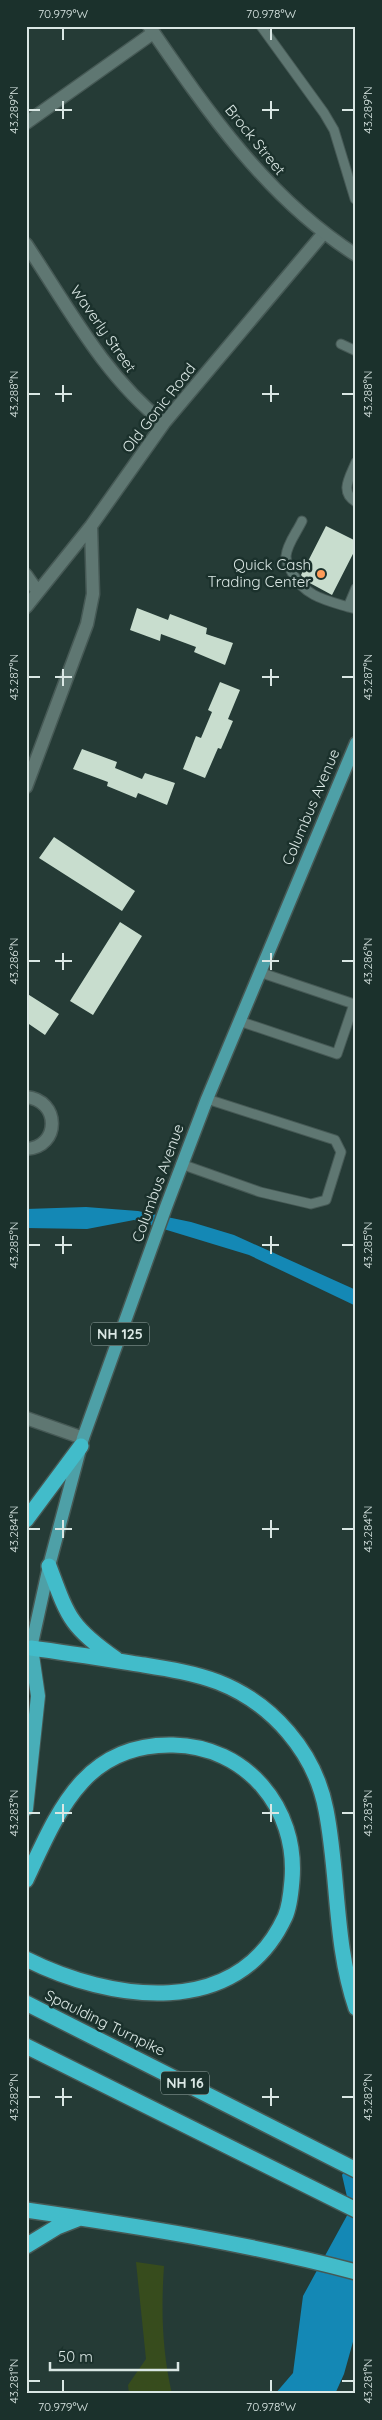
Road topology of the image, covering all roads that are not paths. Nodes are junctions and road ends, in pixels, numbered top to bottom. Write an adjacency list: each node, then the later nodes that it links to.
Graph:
1 (261, 26): 4 (lane)
2 (151, 29): 3 (street); 5 (street, Brock Street)
3 (26, 123)
4 (356, 200)
5 (323, 234): 7 (street, Brock Street); 10 (street, Old Gonic Road)
6 (26, 244): 10 (street, Waverly Street)
7 (356, 255)
8 (341, 344): 9 (lane)
9 (356, 351)
10 (164, 423): 14 (street, Old Gonic Road)
11 (356, 462): 12 (lane)
12 (356, 502)
13 (302, 521): 19 (lane)
14 (91, 526): 17 (street, Old Gonic Road); 21 (street)
15 (26, 575): 17 (street)
16 (356, 588): 19 (lane)
17 (38, 592): 18 (street, Old Gonic Road)
18 (26, 607)
19 (352, 608)
20 (356, 743): 22 (main road, Columbus Avenue / NH 125)
21 (26, 787)
22 (260, 972): 23 (main road, Columbus Avenue / NH 125); 23 (lane)
23 (239, 1021): 25 (main road, Columbus Avenue / NH 125)
24 (26, 1097): 26 (street)
25 (207, 1099): 27 (main road, Columbus Avenue / NH 125); 27 (lane)
26 (26, 1149)
27 (181, 1164): 29 (main road, Columbus Avenue / NH 125)
28 (26, 1418): 29 (street)
29 (82, 1442): 30 (highway); 31 (main road, Columbus Avenue / NH 125)
30 (26, 1520)
31 (49, 1566): 32 (main road, Columbus Avenue / NH 125); 33 (highway)
32 (29, 1654): 33 (highway); 34 (highway, NH 125)
33 (119, 1661): 38 (highway)
34 (26, 1809)
35 (26, 1880): 36 (highway)
36 (26, 1959)
37 (26, 2003): 40 (highway, Spaulding Turnpike / NH 16)
38 (356, 2008)
39 (32, 2049): 42 (highway, NH 16)
40 (356, 2170)
41 (26, 2210): 43 (highway)
42 (356, 2210)
43 (81, 2218): 44 (highway); 45 (highway)
44 (26, 2246)
45 (356, 2272)

